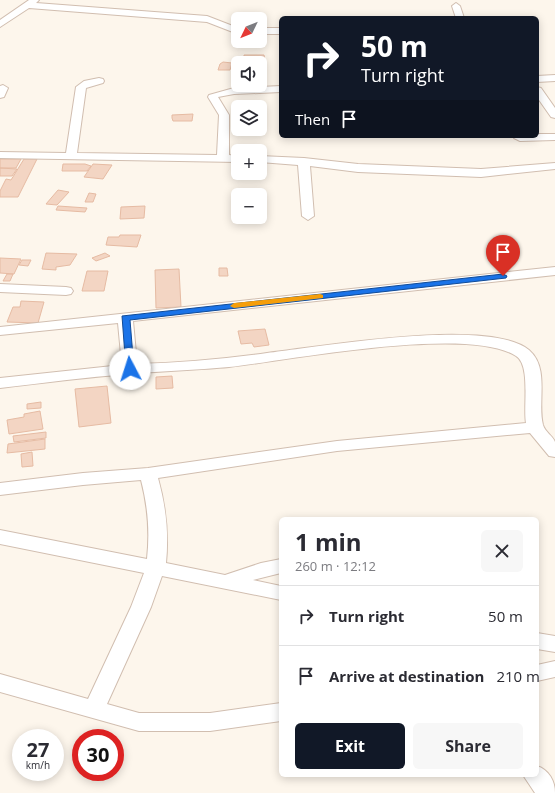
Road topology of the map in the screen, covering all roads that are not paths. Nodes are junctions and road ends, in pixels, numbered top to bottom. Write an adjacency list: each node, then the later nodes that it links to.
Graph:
1 (32, 2): 4 (street); 5 (street)
2 (456, 6): 3 (street)
3 (459, 16)
4 (0, 23)
5 (231, 28)
6 (267, 31): 7 (street)
7 (279, 31)
8 (555, 78): 9 (street)
9 (539, 79)
10 (100, 81): 18 (street)
11 (279, 89): 19 (street)
12 (539, 92): 14 (street)
13 (539, 107): 14 (street)
14 (553, 109)
15 (539, 137): 16 (street)
16 (555, 137)
17 (0, 155): 18 (street)
18 (71, 156): 19 (street)
19 (223, 159): 20 (street)
20 (231, 159)
21 (267, 159): 22 (street)
22 (304, 161): 23 (street); 24 (street)
23 (555, 166)
24 (308, 216)
25 (555, 271): 28 (street)
26 (0, 288): 27 (street)
27 (66, 291)
28 (125, 318): 29 (street); 30 (street)
29 (0, 331)
30 (130, 369): 31 (street); 32 (street)
31 (0, 383)
32 (535, 427): 33 (street); 34 (street)
33 (555, 452)
34 (148, 474): 35 (street); 38 (street)
35 (0, 489)
36 (0, 536): 38 (street)
37 (279, 566): 39 (street)
38 (156, 567): 39 (street); 46 (street)
39 (226, 582): 40 (street)
40 (279, 593)
41 (539, 641): 42 (street)
42 (555, 644)
43 (555, 669): 44 (street)
44 (539, 672)
45 (0, 683): 46 (street)
46 (94, 709): 47 (street)
47 (279, 712)
48 (537, 777): 49 (street)
49 (549, 793)

